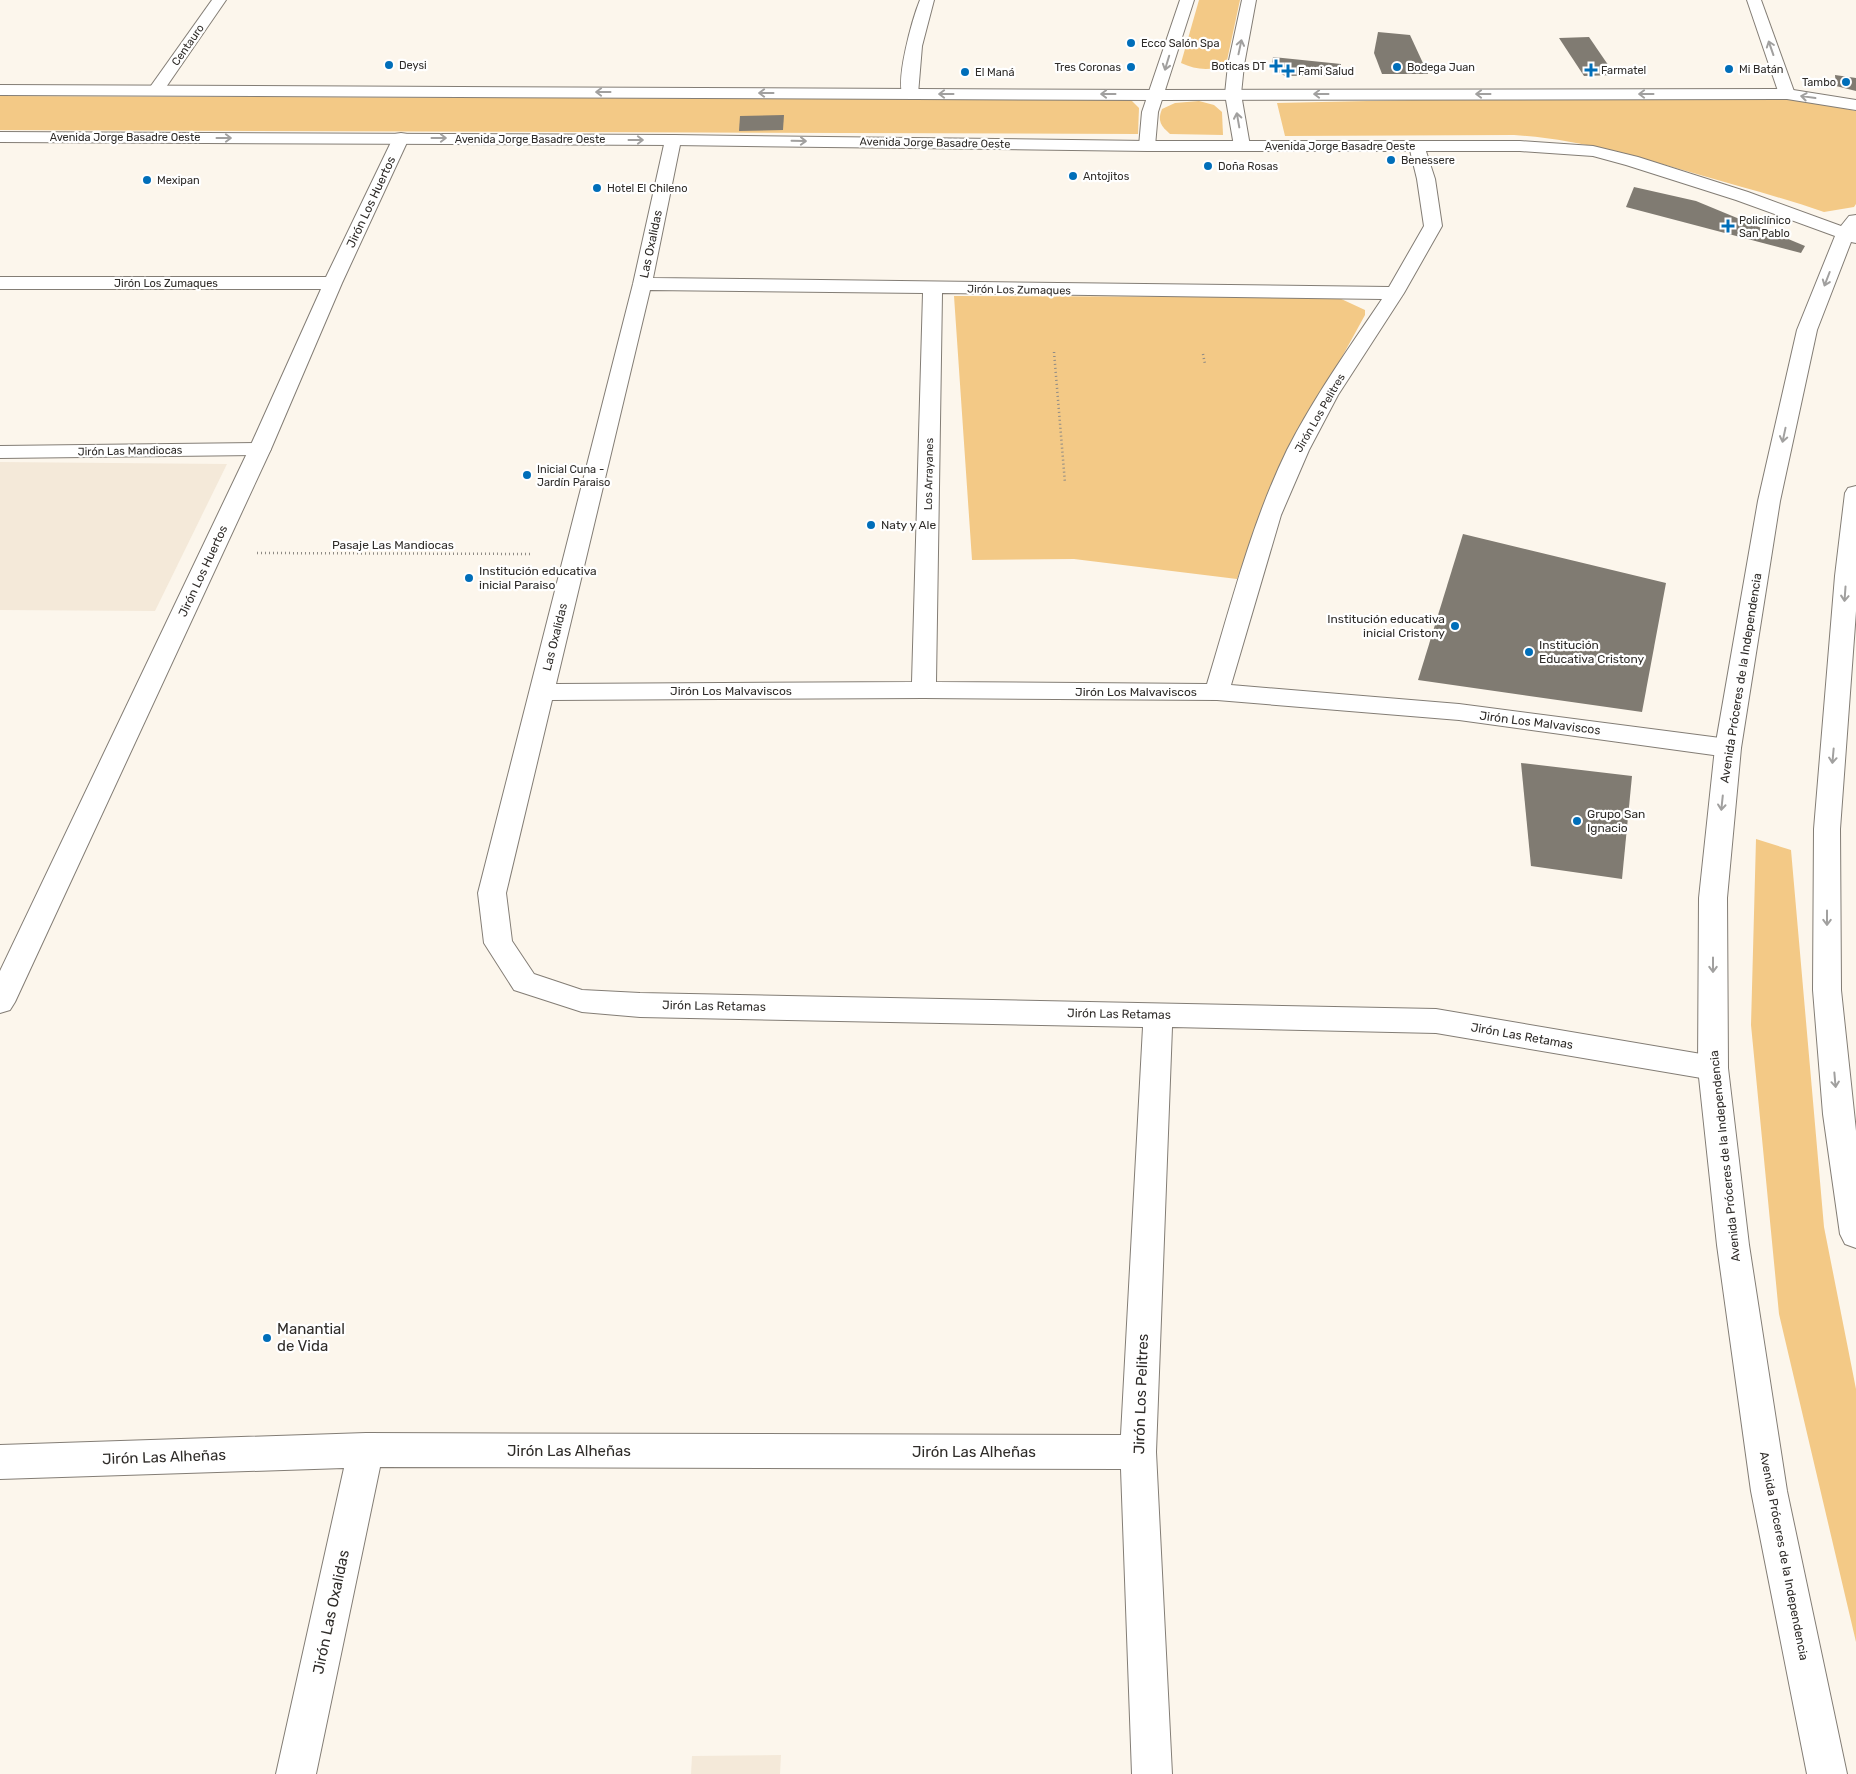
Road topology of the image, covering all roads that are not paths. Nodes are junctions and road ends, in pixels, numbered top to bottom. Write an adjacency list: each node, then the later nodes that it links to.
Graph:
1 (219, 0): 7 (street, Centauro)
2 (927, 0): 8 (street)
3 (1187, 0): 11 (street, one-way to 11)
4 (1249, 0): 9 (street, one-way to 4)
5 (1754, 0): 10 (street, one-way to 5)
6 (0, 90): 7 (street)
7 (156, 90): 8 (street, one-way to 7)
8 (910, 94): 11 (street, one-way to 8)
9 (1233, 94): 10 (street, one-way to 9); 11 (street); 17 (street, one-way to 9)
10 (1786, 94): 12 (street, one-way to 10)
11 (1157, 95): 16 (street)
12 (1856, 105)
13 (0, 137): 14 (street, Avenida Jorge Basadre Oeste, one-way to 14)
14 (402, 138): 15 (street, Avenida Jorge Basadre Oeste, one-way to 15); 21 (street, Jirón Los Huertos)
15 (674, 140): 16 (street, Avenida Jorge Basadre Oeste, one-way to 16); 22 (street, Las Oxalidas)
16 (1147, 146): 17 (street, Avenida Jorge Basadre Oeste)
17 (1242, 146): 18 (street, Avenida Jorge Basadre Oeste)
18 (1417, 146): 19 (street, Avenida Jorge Basadre Oeste); 24 (street, Jirón Los Pelitres)
19 (1852, 230): 31 (street, Avenida Próceres de la Independencia, one-way to 31)
20 (0, 283): 21 (street, Jirón Los Zumaques)
21 (333, 283): 25 (street, Jirón Los Huertos)
22 (642, 284): 23 (street, Jirón Los Zumaques); 29 (street, Las Oxalidas)
23 (933, 289): 24 (street, Jirón Los Zumaques); 28 (street, Los Arrayanes)
24 (1395, 293): 30 (street, Jirón Los Pelitres)
25 (260, 449): 26 (street, Jirón Las Mandiocas); 33 (street, Jirón Los Huertos)
26 (0, 452)
27 (1856, 493): 36 (street, one-way to 36)
28 (924, 690): 29 (street, Jirón Los Malvaviscos); 30 (street, Jirón Los Malvaviscos)
29 (542, 692): 32 (street, Las Oxalidas)
30 (1217, 692): 31 (street, Jirón Los Malvaviscos)
31 (1728, 748): 35 (street, Avenida Próceres de la Independencia, one-way to 35)
32 (524, 982): 34 (street, Jirón Las Retamas)
33 (0, 1002)
34 (1158, 1015): 35 (street, Jirón Las Retamas); 38 (street, Jirón Los Pelitres)
35 (1713, 1068): 42 (street, Avenida Próceres de la Independencia)
36 (1856, 1234)
37 (366, 1450): 38 (street, Jirón Las Alheñas); 39 (street, Jirón Las Alheñas); 40 (street, Jirón Las Oxalidas)
38 (1138, 1452): 41 (street, Jirón Los Pelitres)
39 (0, 1462)
40 (296, 1774)
41 (1152, 1774)
42 (1827, 1774)

